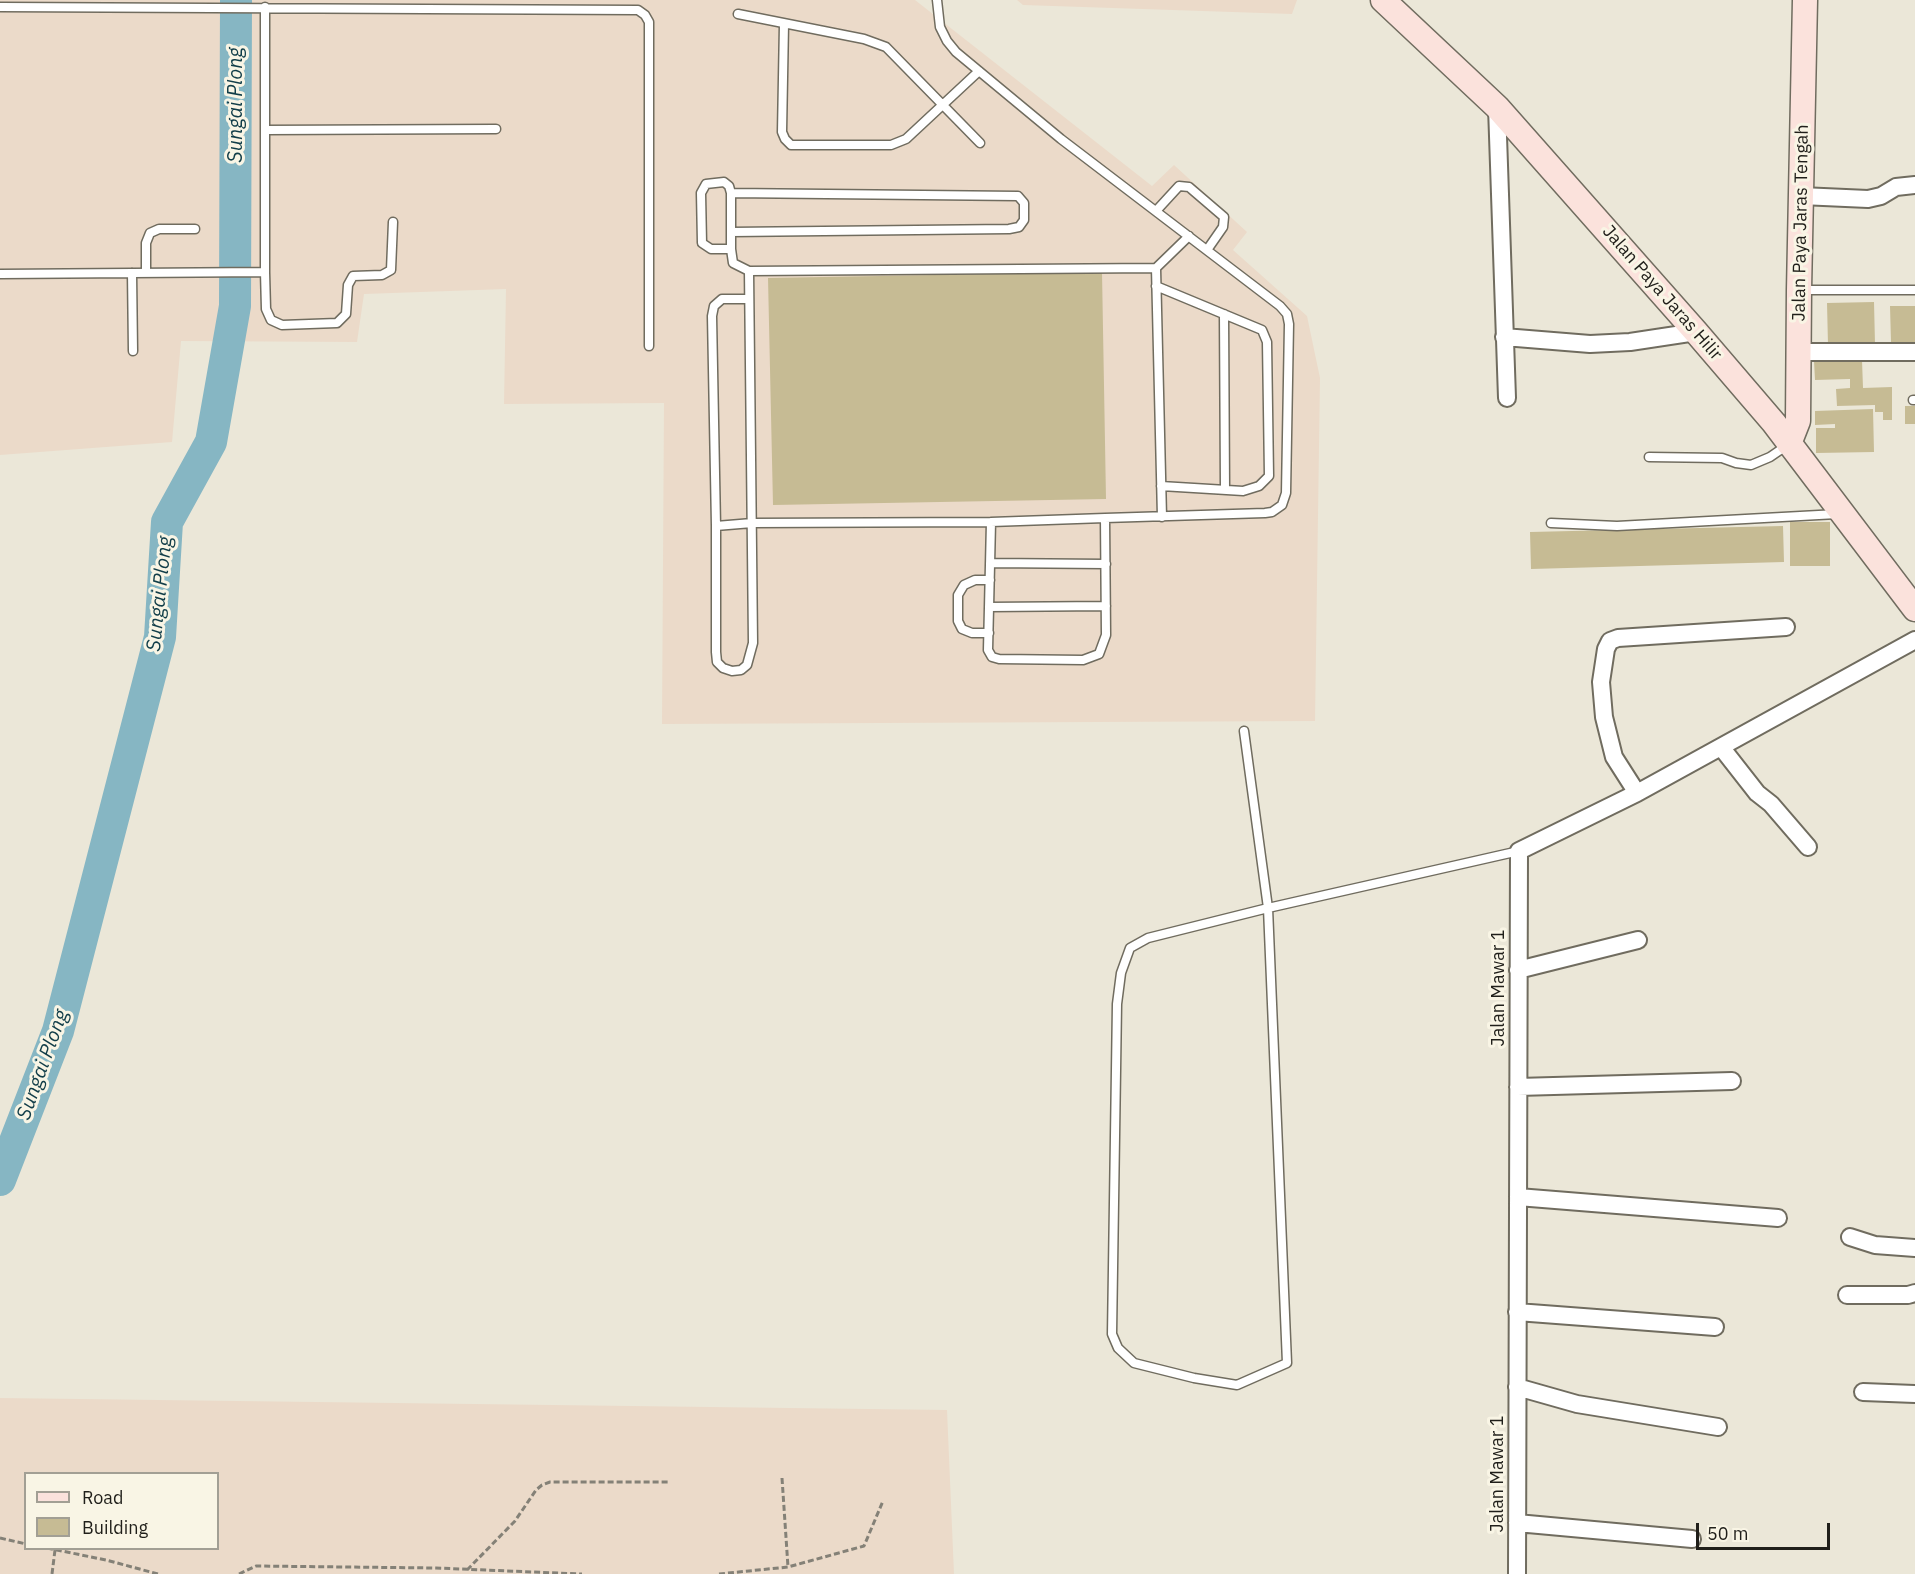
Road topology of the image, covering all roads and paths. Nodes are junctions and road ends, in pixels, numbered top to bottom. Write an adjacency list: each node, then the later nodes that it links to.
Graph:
1 (937, 0): 8 (lane)
2 (1383, 0): 10 (street, Jalan Paya Jaras Hilir)
3 (1805, 0): 16 (street, Jalan Paya Jaras Tengah)
4 (0, 7): 5 (lane)
5 (265, 7): 12 (lane); 37 (lane)
6 (738, 14): 7 (lane)
7 (784, 24): 9 (lane); 9 (lane)
8 (979, 71): 9 (lane); 17 (lane)
9 (942, 104): 13 (lane)
10 (1497, 107): 35 (street, Jalan Paya Jaras Hilir); 36 (street)
11 (496, 129): 12 (lane)
12 (265, 130): 27 (lane)
13 (980, 143)
14 (1915, 185): 16 (street)
15 (731, 193): 20 (lane); 20 (lane); 22 (lane)
16 (1801, 196): 31 (street, Jalan Paya Jaras Tengah)
17 (1156, 211): 21 (lane); 23 (lane)
18 (393, 222): 27 (lane)
19 (195, 229): 26 (lane)
20 (731, 232): 22 (lane)
21 (1189, 236): 23 (lane); 24 (lane)
22 (731, 249): 25 (lane)
23 (1207, 250): 47 (lane)
24 (1156, 268): 25 (lane); 30 (lane)
25 (749, 271): 33 (lane)
26 (146, 272): 27 (lane); 28 (lane)
27 (265, 272)
28 (132, 273): 29 (lane); 38 (lane)
29 (0, 274)
30 (1156, 286): 34 (lane); 44 (lane)
31 (1799, 290): 32 (lane); 39 (street, Jalan Paya Jaras Tengah)
32 (1915, 290)
33 (749, 299): 50 (lane); 52 (lane)
34 (1224, 314): 45 (lane); 45 (lane)
35 (1696, 332): 36 (street); 42 (street, Jalan Paya Jaras Hilir)
36 (1504, 337): 41 (street)
37 (649, 346)
38 (133, 351)
39 (1799, 352): 40 (street); 42 (street, Jalan Paya Jaras Tengah)
40 (1915, 352)
41 (1507, 398)
42 (1789, 444): 43 (lane); 46 (street, Jalan Paya Jaras Hilir)
43 (1649, 457)
44 (1161, 486): 45 (lane); 47 (lane)
45 (1225, 490)
46 (1844, 514): 51 (lane); 58 (street, Jalan Paya Jaras Hilir)
47 (1162, 517): 48 (lane)
48 (1105, 518): 49 (lane); 54 (lane)
49 (991, 522): 50 (lane); 53 (lane)
50 (752, 523): 52 (lane); 52 (lane)
51 (1551, 523)
52 (716, 526)
53 (990, 563): 54 (lane); 55 (lane)
54 (1106, 564): 56 (lane)
55 (990, 580): 57 (lane); 60 (lane)
56 (1106, 606): 57 (lane); 60 (lane)
57 (989, 607): 60 (lane)
58 (1915, 609)
59 (1786, 627): 64 (street)
60 (989, 633)
61 (1915, 640): 63 (street)
62 (1244, 731): 67 (lane)
63 (1721, 747): 64 (street); 65 (street)
64 (1636, 793): 66 (street)
65 (1808, 847)
66 (1519, 851): 67 (lane); 69 (street, Jalan Mawar 1)
67 (1268, 908): 67 (lane)
68 (1638, 940): 69 (street)
69 (1518, 970): 71 (street, Jalan Mawar 1)
70 (1732, 1081): 71 (street)
71 (1518, 1087): 72 (street, Jalan Mawar 1)
72 (1518, 1197): 73 (street); 78 (street, Jalan Mawar 1)
73 (1778, 1218)
74 (1850, 1237): 75 (street)
75 (1915, 1248)
76 (1915, 1293): 77 (street)
77 (1847, 1295)
78 (1518, 1312): 79 (street); 80 (street, Jalan Mawar 1)
79 (1715, 1327)
80 (1517, 1387): 83 (street); 87 (street, Jalan Mawar 1)
81 (1863, 1392): 82 (street)
82 (1915, 1394)
83 (1718, 1427)
84 (782, 1478): 92 (path)
85 (670, 1482): 93 (path)
86 (883, 1501): 92 (path)
87 (1517, 1522): 89 (street); 99 (street, Jalan Mawar 1)
88 (0, 1538): 90 (path)
89 (1692, 1539)
90 (24, 1544)
91 (55, 1550): 94 (path); 95 (path)
92 (788, 1567): 98 (path)
93 (467, 1570): 96 (path); 97 (path)
94 (52, 1574)
95 (158, 1574)
96 (239, 1574)
97 (582, 1574)
98 (719, 1574)
99 (1517, 1574)

